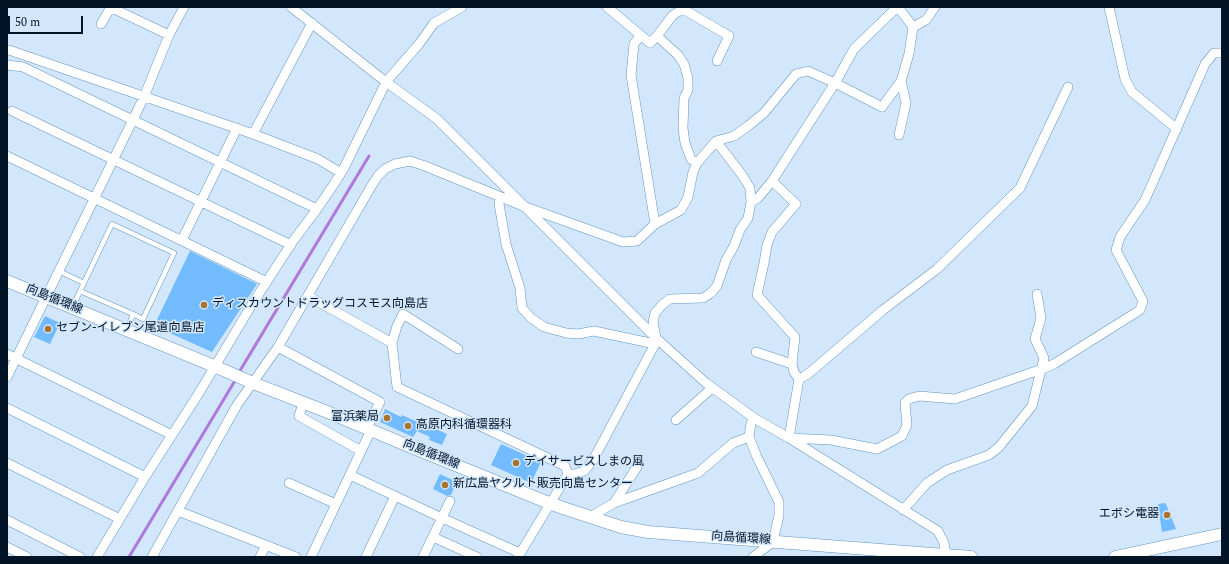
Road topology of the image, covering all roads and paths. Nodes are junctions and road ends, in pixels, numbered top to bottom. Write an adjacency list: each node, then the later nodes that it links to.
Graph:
1 (110, 7): 10 (street); 13 (street)
2 (184, 7): 13 (street)
3 (291, 7): 11 (street)
4 (462, 7): 21 (street)
5 (607, 7): 14 (street)
6 (898, 7): 12 (street); 22 (street)
7 (935, 7): 12 (street)
8 (1109, 7): 28 (street)
9 (677, 9): 15 (street); 18 (street)
10 (101, 24)
11 (312, 24): 21 (street); 29 (street)
12 (913, 27): 20 (street)
13 (169, 35): 24 (street)
14 (640, 36): 15 (street); 44 (street)
15 (657, 36): 35 (street)
16 (9, 50): 24 (street)
17 (1222, 53): 28 (street)
18 (717, 61)
19 (7, 65): 26 (street)
20 (901, 81): 22 (street); 30 (street)
21 (386, 82): 36 (street); 42 (street)
22 (835, 83): 31 (street); 37 (street)
23 (1068, 87): 69 (street)
24 (144, 97): 26 (street); 27 (street)
25 (12, 111): 33 (street)
26 (133, 120): 33 (street); 34 (street)
27 (237, 128): 29 (street); 34 (street)
28 (1177, 129): 67 (street)
29 (253, 134): 36 (street)
30 (899, 135)
31 (716, 141): 35 (street); 41 (street)
32 (7, 156): 39 (street)
33 (113, 160): 39 (street); 40 (street)
34 (220, 162): 40 (street); 43 (street)
35 (697, 163): 44 (street)
36 (341, 173): 43 (street)
37 (772, 181): 41 (street); 65 (street)
38 (500, 197): 42 (street); 53 (street); 58 (street)
39 (94, 198): 45 (street); 47 (street)
40 (200, 202): 45 (street); 46 (street)
41 (751, 202): 58 (street)
42 (523, 206): 44 (street); 58 (street)
43 (318, 209): 46 (street)
44 (655, 224)
45 (182, 240): 49 (street)
46 (291, 245): 49 (street)
47 (59, 271): 50 (lane); 54 (street)
48 (7, 281): 54 (main road, 向島循環線)
49 (268, 282): 66 (street)
50 (84, 283): 51 (lane); 56 (lane)
51 (80, 291): 55 (lane); 56 (lane)
52 (1037, 294): 67 (street)
53 (308, 296): 59 (street); 60 (street)
54 (46, 297): 55 (main road, 向島循環線); 64 (street)
55 (72, 308): 57 (main road, 向島循環線)
56 (133, 314): 57 (lane)
57 (127, 330): 66 (main road, 向島循環線)
58 (655, 341): 71 (street); 83 (street)
59 (392, 343): 61 (street); 83 (street)
60 (278, 347): 70 (street); 76 (street)
61 (458, 349)
62 (756, 352): 65 (street)
63 (7, 354): 64 (street)
64 (16, 358): 68 (street); 77 (street)
65 (792, 364): 69 (street)
66 (218, 367): 70 (main road, 向島循環線); 77 (street)
67 (1042, 369): 79 (street); 92 (street)
68 (7, 377)
69 (799, 379): 79 (street)
70 (251, 382): 72 (main road, 向島循環線); 93 (street)
71 (712, 388): 74 (street); 75 (street)
72 (303, 403): 76 (main road, 向島循環線); 80 (street)
73 (7, 408): 85 (street)
74 (754, 418): 78 (street); 79 (street)
75 (676, 420)
76 (369, 429): 80 (street); 89 (main road, 向島循環線)
77 (172, 435): 85 (street)
78 (749, 437): 90 (street); 100 (street)
79 (789, 438): 92 (street)
80 (361, 451): 84 (street)
81 (7, 463): 95 (street)
82 (637, 467): 90 (street)
83 (568, 474): 89 (street)
84 (350, 475): 87 (street); 91 (street)
85 (145, 477): 95 (street)
86 (290, 483): 91 (street)
87 (395, 496): 96 (street); 112 (street)
88 (450, 501): 96 (street)
89 (549, 503): 94 (main road, 向島循環線); 103 (street)
90 (614, 503): 94 (street)
91 (336, 504): 111 (street)
92 (903, 510): 104 (street)
93 (178, 511): 101 (street); 108 (street)
94 (590, 517): 100 (main road, 向島循環線)
95 (120, 518): 107 (street)
96 (442, 518): 99 (street); 103 (street)
97 (7, 520): 106 (street)
98 (1222, 534): 118 (main road)
99 (433, 537): 113 (street); 114 (street)
100 (773, 542): 104 (main road, 向島循環線); 115 (street)
101 (266, 545): 109 (street); 110 (street)
102 (7, 547): 105 (street)
103 (519, 555)
104 (946, 555): 116 (main road, 向島循環線)
105 (27, 557)
106 (80, 557)
107 (97, 557)
108 (152, 557)
109 (260, 557)
110 (296, 557)
111 (311, 557)
112 (366, 557)
113 (423, 557)
114 (477, 557)
115 (753, 557)
116 (971, 557)
117 (1115, 557): 118 (main road)
118 (1118, 557)

